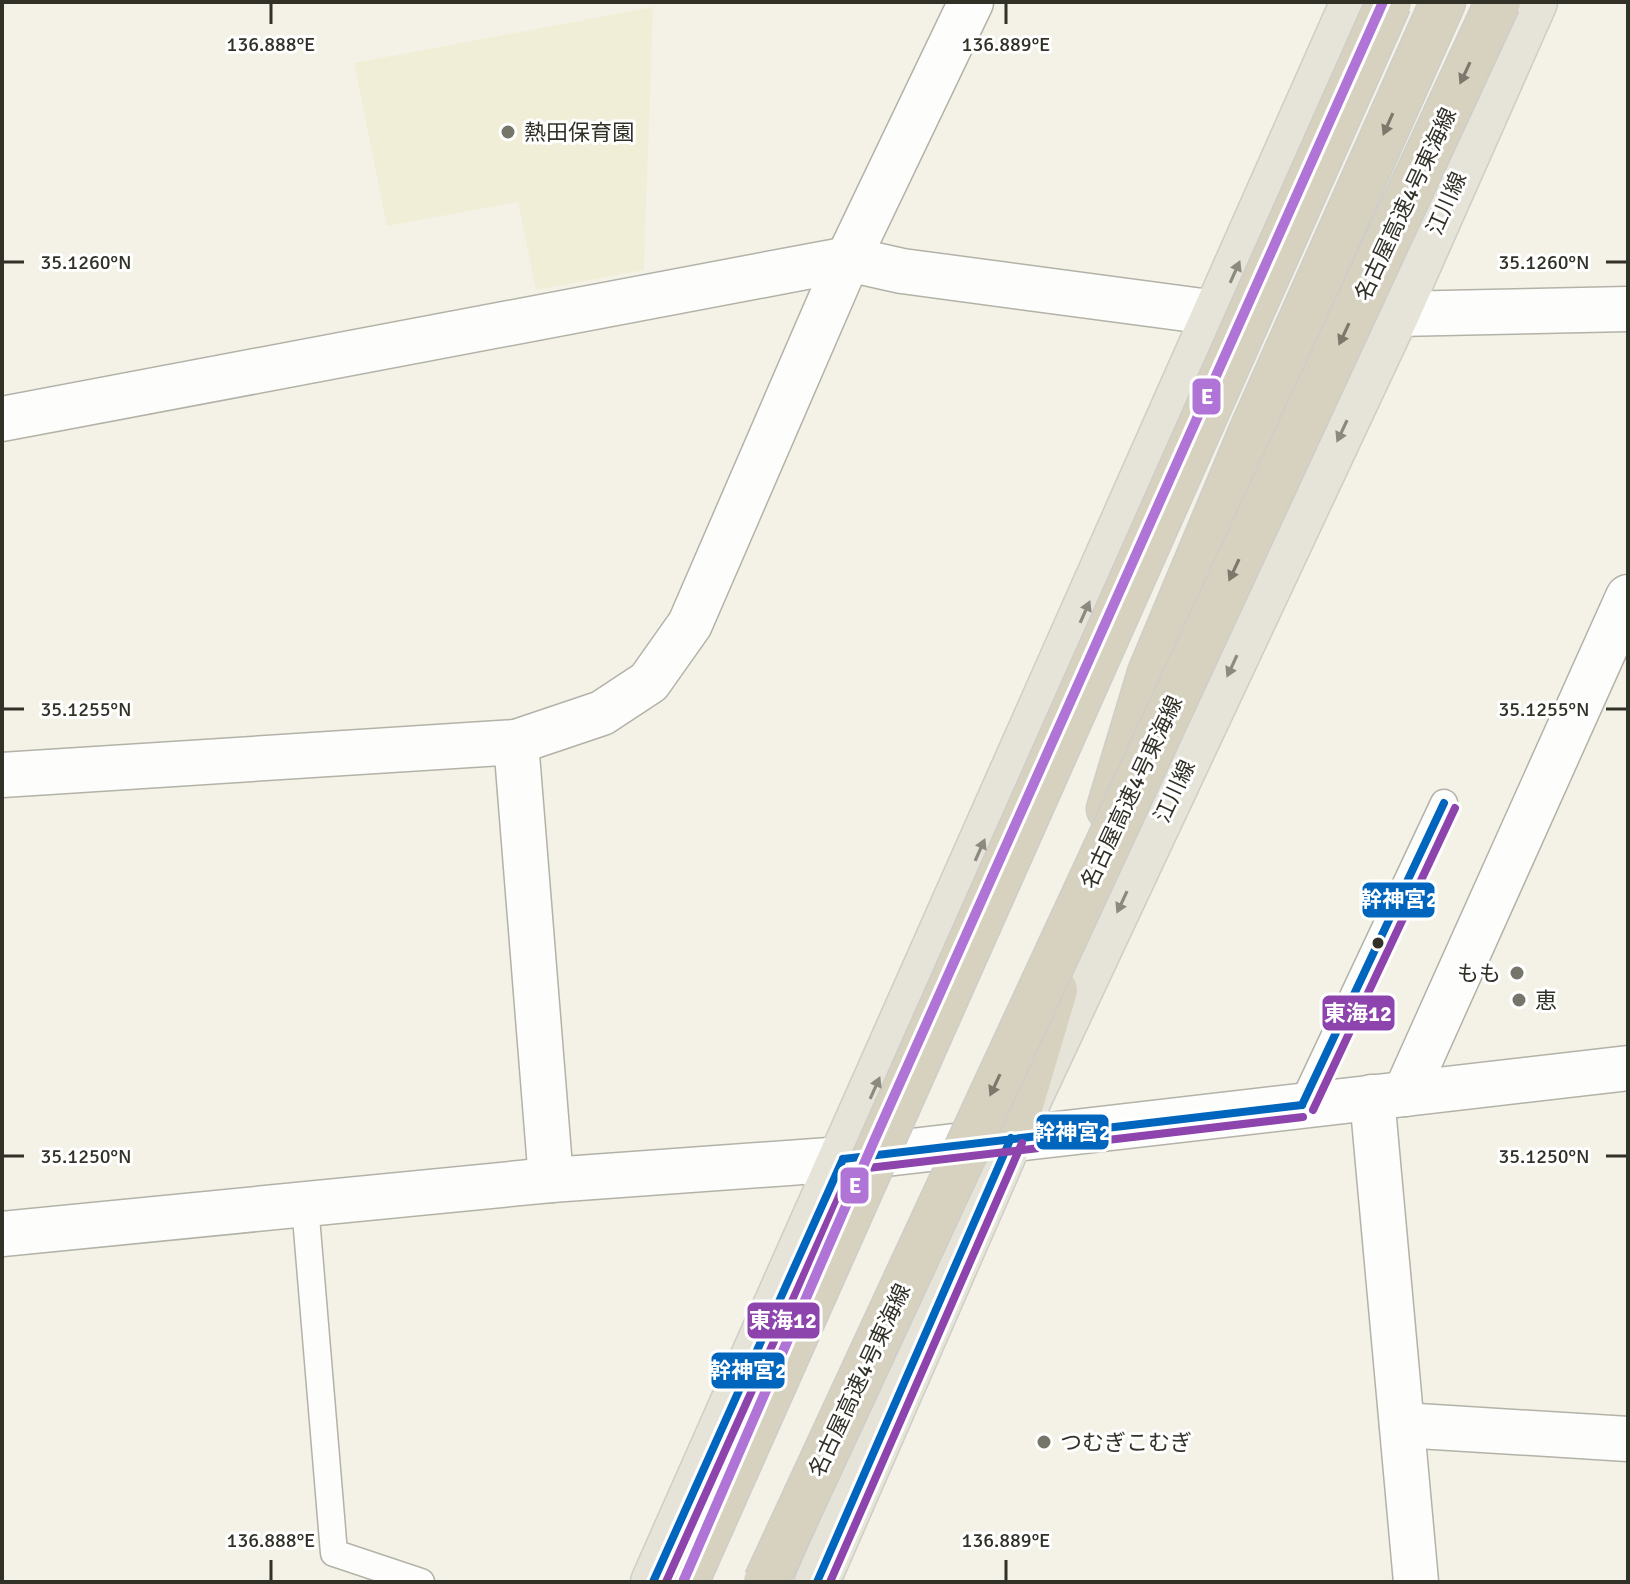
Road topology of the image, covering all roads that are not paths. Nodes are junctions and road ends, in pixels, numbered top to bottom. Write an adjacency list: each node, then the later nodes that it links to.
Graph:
1 (971, 2): 7 (street)
2 (1353, 2): 9 (main road, one-way to 2)
3 (1389, 2): 28 (highway, bridge)
4 (1443, 2): 19 (highway, one-way to 19)
5 (1498, 2): 29 (highway, 名古屋高速4号東海線, one-way to 29, bridge)
6 (1535, 2): 10 (main road, 江川線)
7 (848, 259): 9 (street); 11 (street); 13 (street)
8 (1628, 309): 10 (street)
9 (1217, 313): 20 (main road, one-way to 9)
10 (1397, 314): 19 (main road, 江川線, one-way to 19)
11 (2, 419)
12 (1628, 597): 17 (street)
13 (516, 742): 14 (street); 21 (street)
14 (2, 775)
15 (1444, 803): 18 (lane)
16 (1628, 1068): 17 (street)
17 (1388, 1095): 18 (street); 24 (street)
18 (1302, 1105): 19 (street)
19 (1011, 1138): 20 (street); 30 (main road, 江川線)
20 (843, 1159): 21 (street); 27 (main road)
21 (551, 1180): 22 (street)
22 (305, 1205): 23 (street); 26 (lane)
23 (2, 1234)
24 (1402, 1425): 25 (street); 31 (street)
25 (1628, 1439)
26 (421, 1582)
27 (653, 1582)
28 (686, 1582)
29 (766, 1582)
30 (817, 1582)
31 (1416, 1582)

